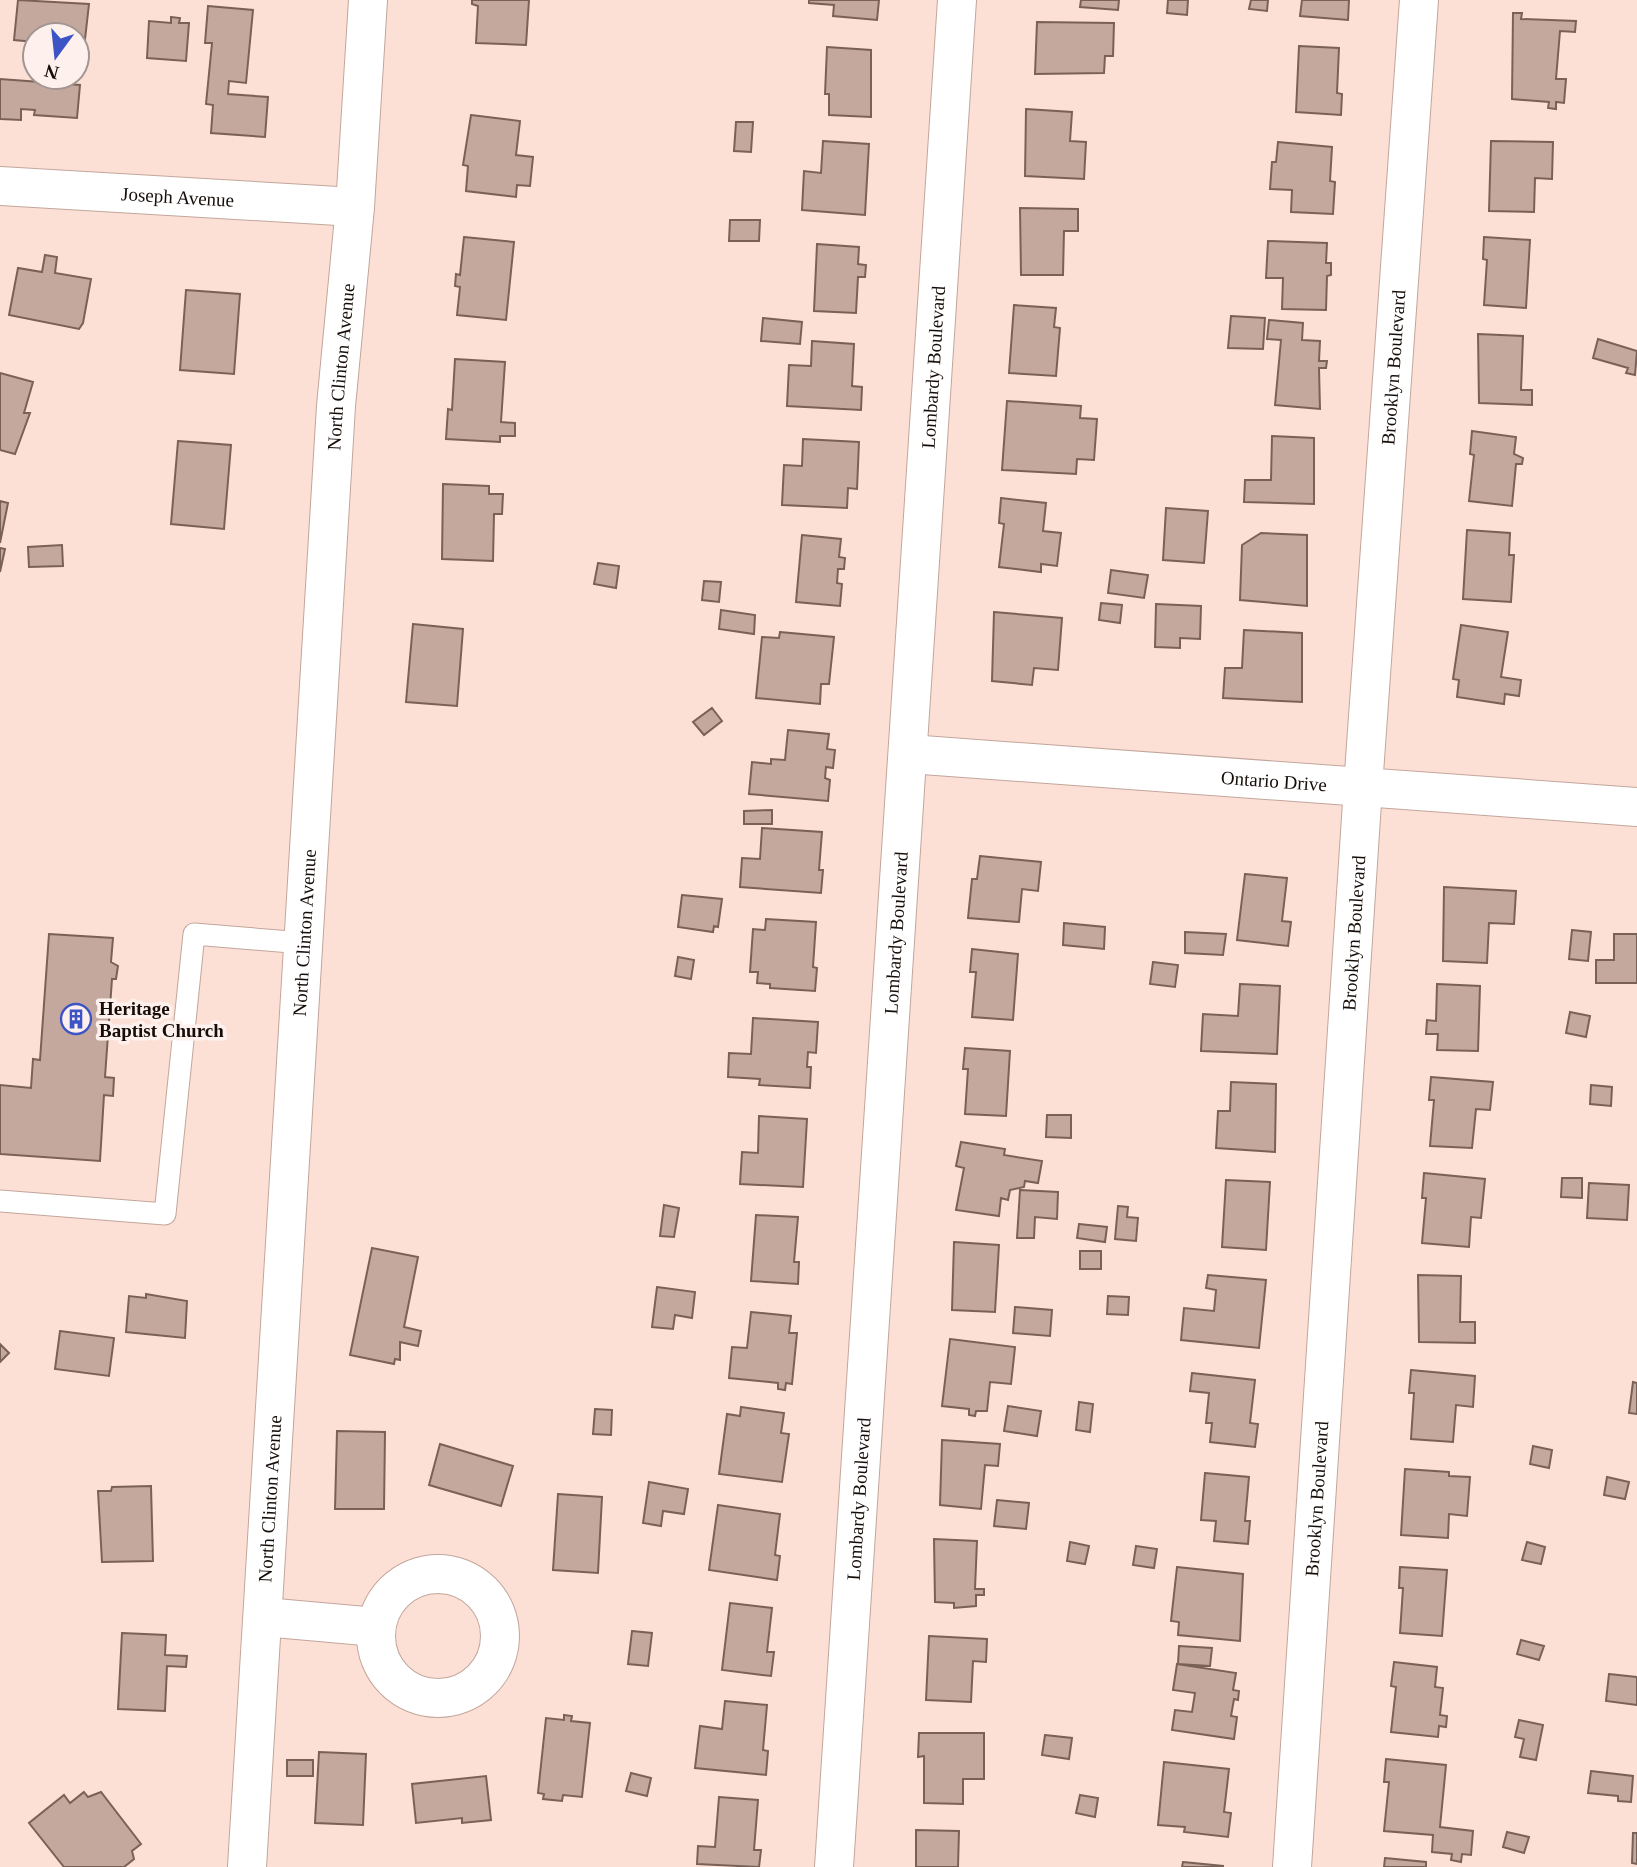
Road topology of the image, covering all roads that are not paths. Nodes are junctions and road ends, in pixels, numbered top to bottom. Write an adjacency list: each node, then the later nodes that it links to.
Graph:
1 (368, 0): 5 (street, North Clinton Avenue)
2 (957, 0): 6 (street, Lombardy Boulevard)
3 (1419, 0): 7 (street, Brooklyn Boulevard)
4 (0, 186): 5 (street, Joseph Avenue)
5 (355, 207): 9 (street, North Clinton Avenue)
6 (909, 754): 7 (street, Ontario Drive); 14 (street, Lombardy Boulevard)
7 (1363, 787): 8 (street, Ontario Drive); 15 (street, Brooklyn Boulevard)
8 (1637, 807)
9 (303, 943): 10 (lane); 11 (street, North Clinton Avenue)
10 (0, 1201)
11 (264, 1617): 12 (street); 13 (street, North Clinton Avenue)
12 (376, 1627)
13 (247, 1867)
14 (834, 1867)
15 (1292, 1867)

